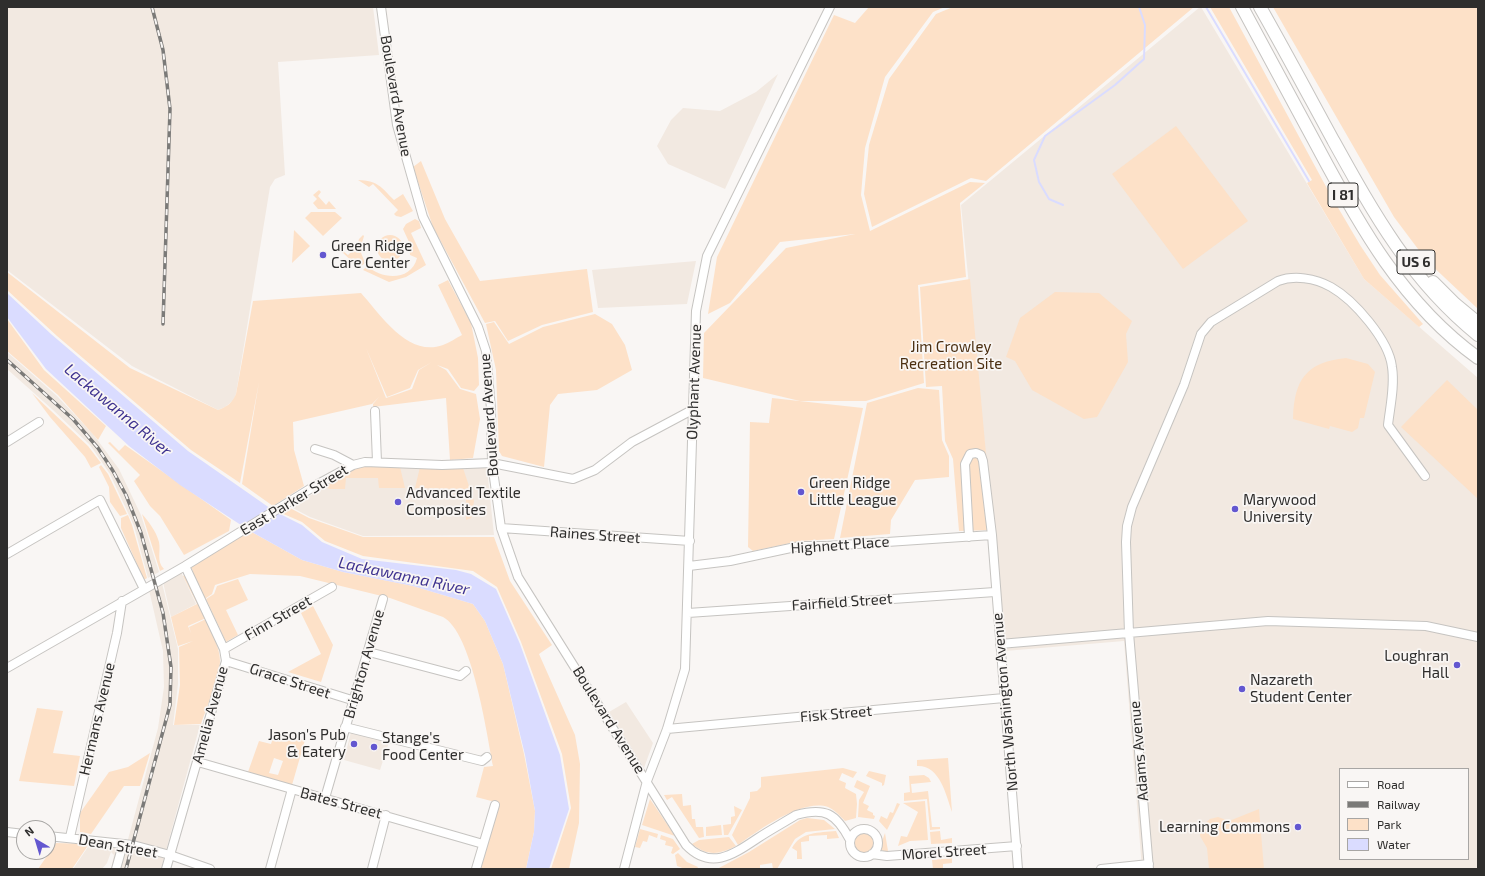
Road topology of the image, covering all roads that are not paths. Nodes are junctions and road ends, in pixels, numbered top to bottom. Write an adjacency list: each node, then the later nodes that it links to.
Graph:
1 (381, 7): 15 (street, Boulevard Avenue)
2 (830, 7): 9 (street, Olyphant Avenue)
3 (1242, 7): 8 (highway, I 81)
4 (1260, 7): 5 (highway, I 81)
5 (1362, 193): 6 (highway, US 6); 7 (highway, I 81)
6 (1478, 323)
7 (1478, 335)
8 (1478, 358)
9 (692, 410): 15 (street, East Parker Street); 21 (street, Olyphant Avenue)
10 (375, 411): 14 (street)
11 (39, 422): 12 (street)
12 (7, 442)
13 (315, 449): 16 (street)
14 (377, 462): 15 (street, East Parker Street); 16 (street, East Parker Street)
15 (492, 463): 18 (street, Boulevard Avenue)
16 (354, 464): 23 (street, East Parker Street)
17 (1425, 476): 31 (street, Adams Avenue)
18 (501, 528): 21 (street, Raines Street); 45 (street, Boulevard Avenue)
19 (992, 535): 20 (street, Highnett Place); 20 (street, North Washington Avenue); 27 (street, North Washington Avenue)
20 (969, 537): 24 (street, Highnett Place)
21 (690, 541): 24 (street, Olyphant Avenue)
22 (7, 554): 26 (street)
23 (185, 566): 26 (street, East Parker Street); 34 (street, Amelia Avenue)
24 (689, 566): 30 (street, Olyphant Avenue)
25 (332, 587): 34 (street, Finn Street)
26 (144, 589): 29 (street, East Parker Street)
27 (995, 592): 30 (street, Fairfield Street); 33 (street, North Washington Avenue)
28 (384, 599): 35 (street, Brighton Avenue)
29 (122, 601): 37 (street, East Parker Street); 51 (street, Hermans Avenue)
30 (688, 613): 42 (street, Olyphant Avenue)
31 (1129, 633): 32 (street); 33 (street); 58 (street, Adams Avenue)
32 (1478, 637)
33 (1000, 644): 39 (street, North Washington Avenue)
34 (224, 649): 36 (street, Amelia Avenue)
35 (369, 652): 38 (street); 40 (street, Brighton Avenue)
36 (226, 661): 40 (street, Grace Street); 44 (street, Amelia Avenue)
37 (7, 668)
38 (466, 671)
39 (1004, 698): 42 (street, Fisk Street); 55 (street, North Washington Avenue)
40 (355, 701): 41 (street, Brighton Avenue)
41 (346, 727): 43 (street); 47 (street, Brighton Avenue)
42 (667, 729): 45 (street, Olyphant Avenue)
43 (487, 757)
44 (198, 762): 46 (street, Bates Street); 57 (street, Amelia Avenue)
45 (647, 780): 52 (street, Morel Street); 65 (street, Boulevard Avenue)
46 (292, 789): 47 (street, Bates Street); 62 (street)
47 (326, 798): 49 (street, Bates Street)
48 (495, 805): 54 (street)
49 (386, 815): 54 (street, Bates Street); 63 (street)
50 (56, 836): 51 (street, Dean Street)
51 (70, 837): 53 (street, Dean Street)
52 (850, 840): 56 (street, Morel Street); 56 (street)
53 (123, 844): 57 (street, Dean Street); 59 (street)
54 (484, 844): 64 (street)
55 (1017, 846): 56 (street, Morel Street); 66 (street, North Washington Avenue)
56 (872, 854)
57 (170, 855): 60 (street, Amelia Avenue); 61 (street, Dean Street)
58 (1149, 867): 67 (street)
59 (116, 869)
60 (166, 869)
61 (210, 869)
62 (270, 869)
63 (372, 869)
64 (476, 869)
65 (624, 869)
66 (1018, 869)
67 (1101, 869)

